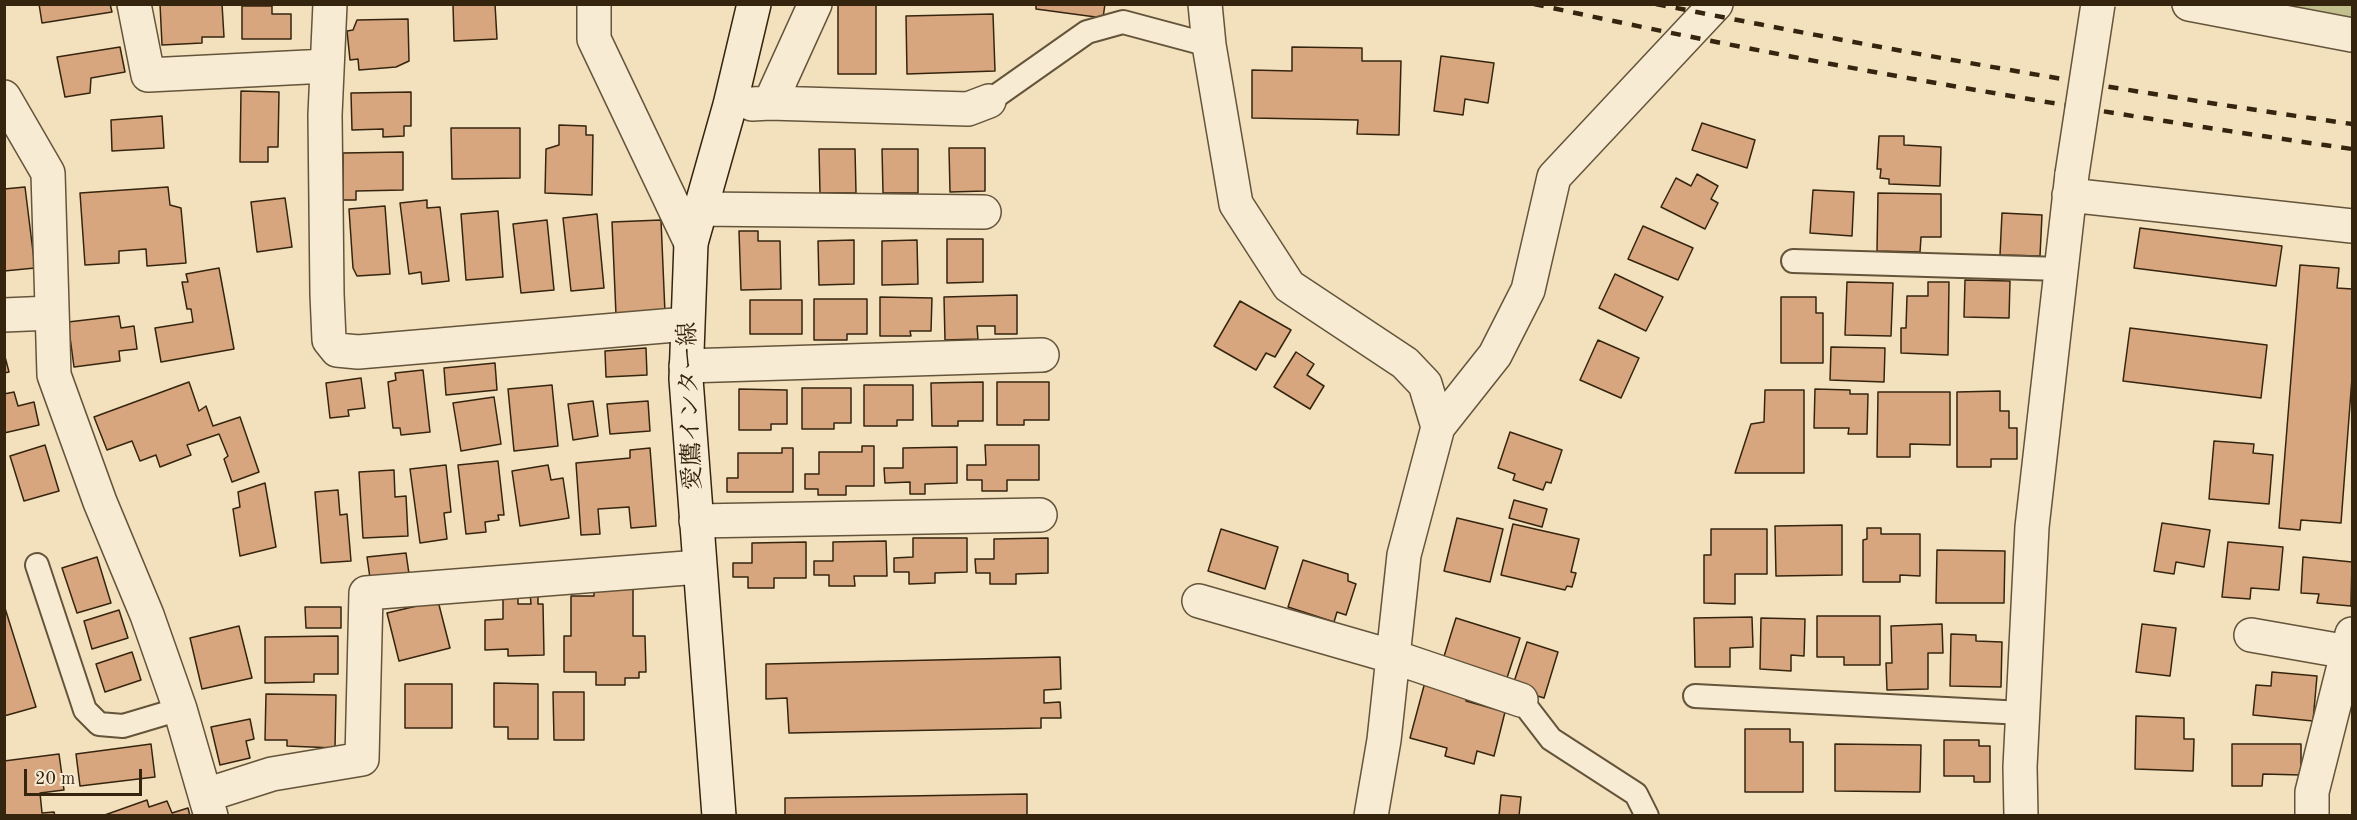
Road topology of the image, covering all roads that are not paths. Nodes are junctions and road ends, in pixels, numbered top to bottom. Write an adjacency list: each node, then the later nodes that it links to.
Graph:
1 (134, 4): 12 (street)
2 (330, 4): 12 (street)
3 (594, 4): 21 (street)
4 (754, 4): 16 (street, 愛鷹インター線)
5 (815, 4): 15 (street)
6 (1205, 4): 11 (street)
7 (1716, 4): 29 (street)
8 (2098, 4): 17 (street, bridge)
9 (2189, 4): 10 (street)
10 (2352, 35)
11 (1209, 45): 14 (lane); 29 (street)
12 (327, 66): 26 (street)
13 (4, 97): 24 (street)
14 (988, 101): 15 (street)
15 (770, 103): 16 (street)
16 (730, 105): 18 (street, 愛鷹インター線)
17 (2071, 185): 20 (street); 23 (street)
18 (699, 209): 19 (street); 21 (street, 愛鷹インター線)
19 (984, 212)
20 (2352, 226)
21 (691, 243): 26 (street, 愛鷹インター線)
22 (1792, 261): 23 (lane)
23 (2061, 269): 41 (street)
24 (51, 313): 25 (street); 40 (street)
25 (4, 315)
26 (687, 324): 28 (street, 愛鷹インター線)
27 (1042, 355): 28 (street)
28 (686, 366): 31 (street, 愛鷹インター線)
29 (1438, 427): 37 (street)
30 (1040, 515): 31 (street)
31 (696, 521): 33 (street, 愛鷹インター線)
32 (37, 565): 40 (lane)
33 (699, 567): 42 (street); 43 (street, 愛鷹インター線)
34 (1199, 601): 37 (street)
35 (2251, 635): 36 (street)
36 (2350, 643): 47 (street)
37 (1394, 657): 39 (street); 44 (street)
38 (1695, 696): 41 (lane)
39 (1521, 700): 45 (lane)
40 (180, 709): 42 (street)
41 (2023, 713): 46 (street)
42 (208, 805)
43 (719, 816)
44 (1371, 816)
45 (1647, 816)
46 (2021, 816)
47 (2312, 816)

